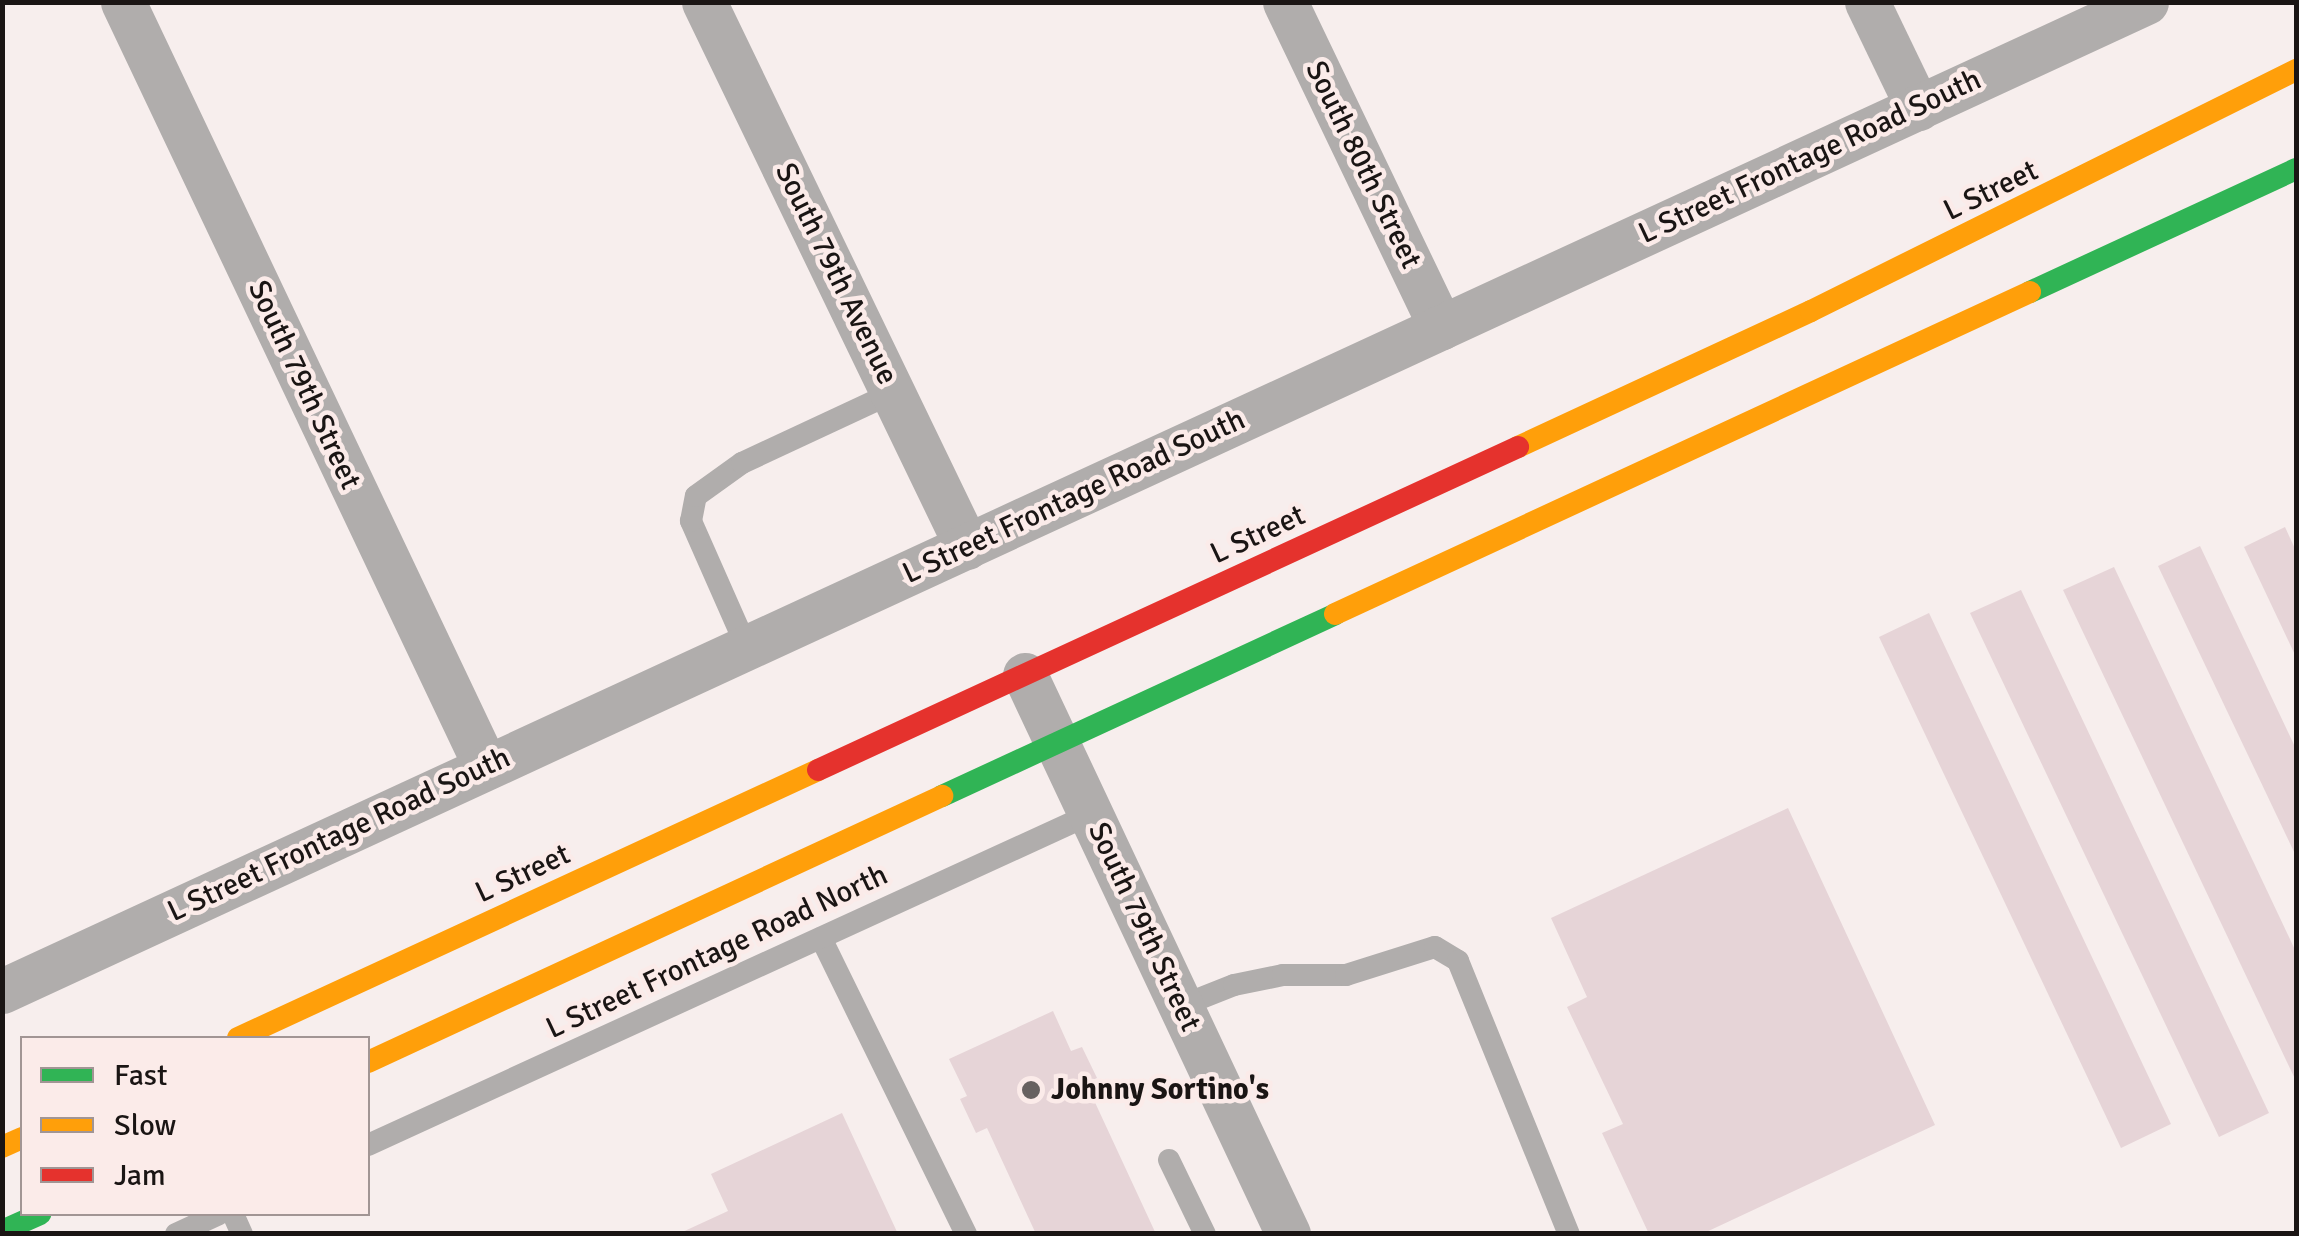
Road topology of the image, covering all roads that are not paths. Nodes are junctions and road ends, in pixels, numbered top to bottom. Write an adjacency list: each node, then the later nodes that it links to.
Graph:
1 (123, 2): 15 (street, South 79th Street)
2 (704, 2): 10 (street, South 79th Avenue)
3 (1285, 2): 9 (street, South 80th Street)
4 (1867, 2): 7 (street)
5 (2146, 2): 7 (street, L Street Frontage Road South)
6 (2296, 70): 13 (main road, L Street)
7 (1918, 108): 9 (street, L Street Frontage Road South)
8 (2296, 169): 14 (main road)
9 (1441, 326): 11 (street, L Street Frontage Road South)
10 (894, 392): 11 (street, South 79th Avenue); 12 (lane)
11 (968, 546): 12 (street, L Street Frontage Road South)
12 (748, 648): 15 (street, L Street Frontage Road South)
13 (1025, 676): 14 (street, South 79th Street); 20 (main road, L Street)
14 (1058, 743): 16 (street, South 79th Street); 21 (main road)
15 (486, 767): 18 (street, L Street Frontage Road South)
16 (1091, 814): 17 (lane, L Street Frontage Road North); 19 (street, South 79th Street)
17 (821, 938): 22 (lane, L Street Frontage Road North); 28 (lane)
18 (6, 979)
19 (1181, 1006): 30 (street, South 79th Street); 31 (lane)
20 (242, 1036)
21 (370, 1061)
22 (370, 1145)
23 (1169, 1160): 29 (lane)
24 (35, 1216): 26 (main road)
25 (215, 1216): 27 (lane)
26 (2, 1230)
27 (176, 1234)
28 (966, 1234)
29 (1205, 1234)
30 (1288, 1234)
31 (1569, 1234)

